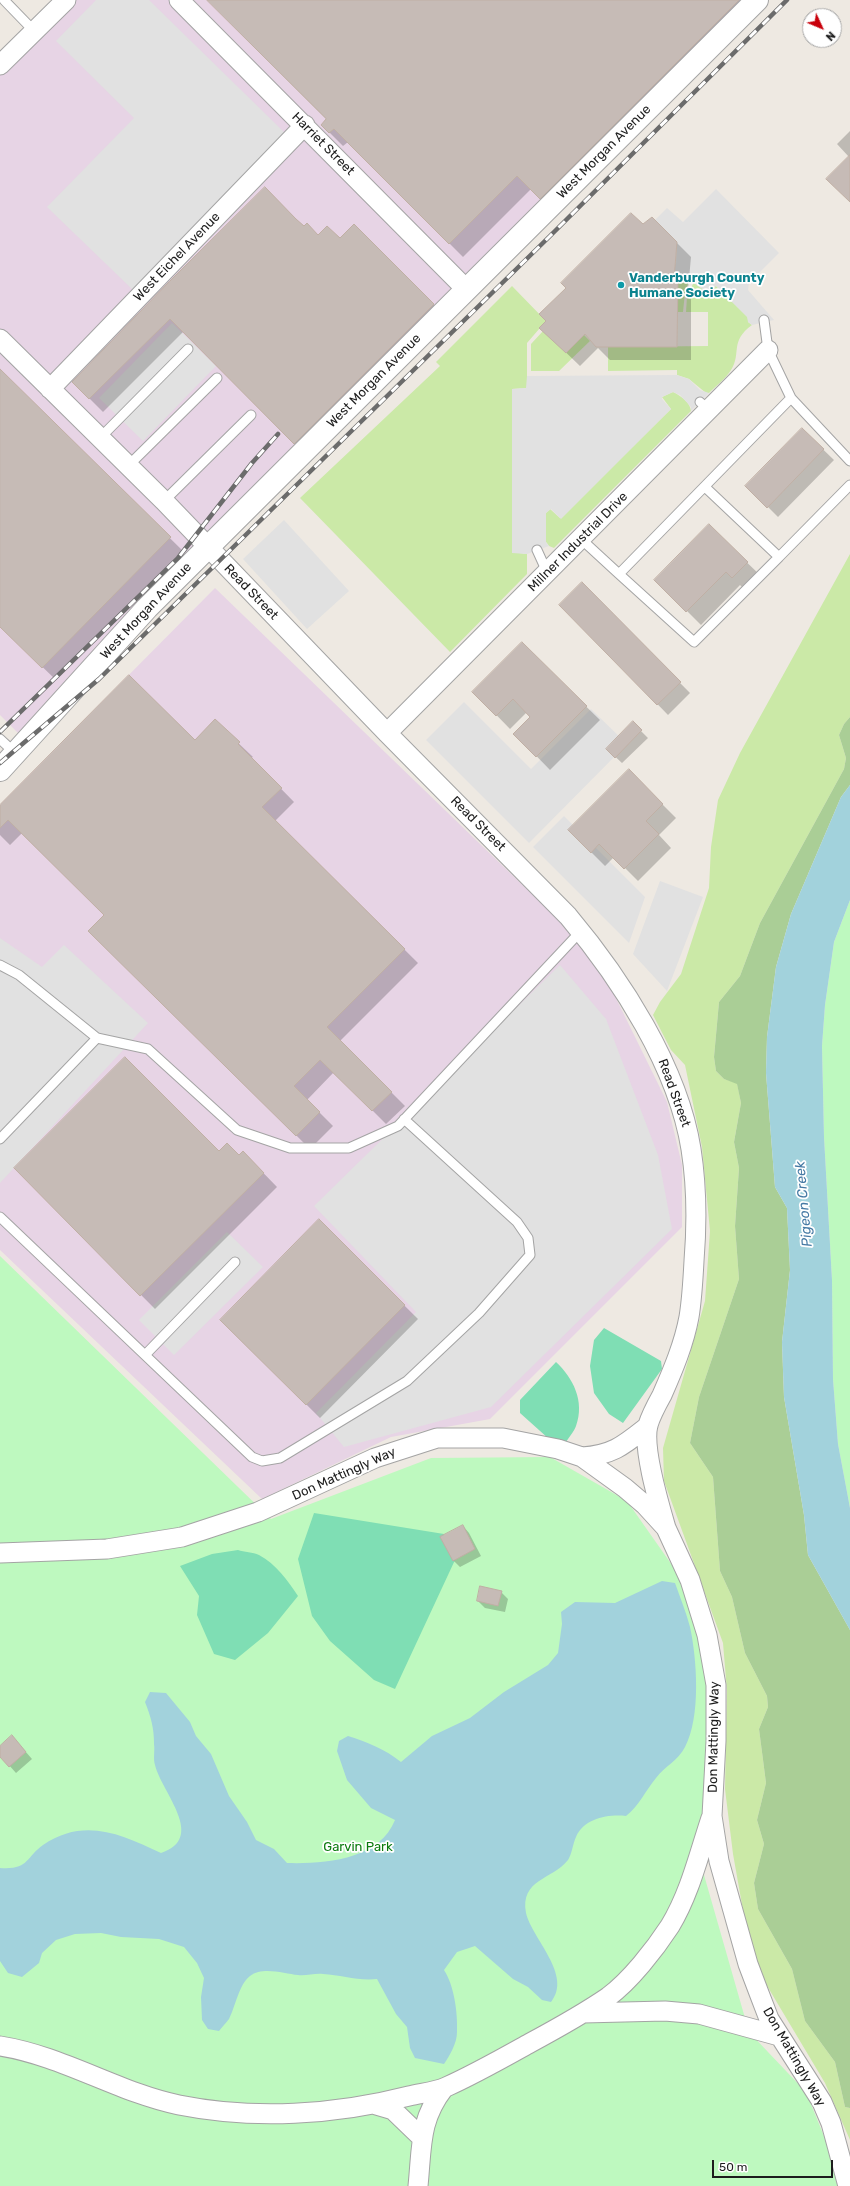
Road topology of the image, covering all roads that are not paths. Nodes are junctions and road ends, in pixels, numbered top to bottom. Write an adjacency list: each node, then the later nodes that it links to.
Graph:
1 (4, 0): 5 (lane)
2 (66, 0): 5 (street)
3 (179, 0): 7 (street, Harriet Street)
4 (757, 0): 8 (street, West Morgan Avenue)
5 (34, 31): 6 (street)
6 (0, 65)
7 (305, 126): 8 (street, Harriet Street); 14 (street, West Eichel Avenue)
8 (466, 289): 24 (street, West Morgan Avenue)
9 (764, 320): 12 (lane)
10 (0, 339): 14 (street, Read Street)
11 (188, 349): 17 (lane)
12 (768, 350): 15 (lane); 23 (street, Millner Industrial Drive)
13 (217, 378): 19 (lane)
14 (50, 389): 17 (street, Read Street)
15 (791, 398): 18 (lane); 21 (lane)
16 (251, 415): 22 (lane)
17 (100, 438): 19 (street, Read Street)
18 (850, 461)
19 (128, 466): 22 (street, Read Street)
20 (850, 485): 26 (lane)
21 (705, 487): 26 (lane); 28 (lane)
22 (164, 501): 24 (street, Read Street)
23 (581, 539): 27 (street, Millner Industrial Drive); 28 (lane)
24 (207, 547): 29 (street, Read Street); 30 (street, West Morgan Avenue)
25 (537, 550): 27 (lane)
26 (778, 557): 28 (lane)
27 (547, 572): 29 (street, Millner Industrial Drive)
28 (619, 574)
29 (388, 733): 32 (street, Read Street)
30 (7, 746): 31 (street, West Morgan Avenue)
31 (0, 770)
32 (581, 931): 35 (lane); 40 (street, Read Street)
33 (0, 966): 34 (lane)
34 (97, 1038): 35 (lane); 36 (lane)
35 (404, 1119): 39 (lane)
36 (0, 1139)
37 (0, 1218): 39 (lane)
38 (235, 1262): 39 (lane)
39 (145, 1355)
40 (648, 1426): 41 (street, Read Street); 42 (street, Read Street)
41 (582, 1457): 42 (street, Don Mattingly Way); 43 (street, Don Mattingly Way)
42 (666, 1528): 44 (street, Don Mattingly Way)
43 (0, 1553)
44 (712, 1816): 45 (street); 46 (street, Don Mattingly Way)
45 (583, 2013): 46 (street); 48 (street)
46 (779, 2036): 52 (street, Don Mattingly Way)
47 (0, 2046): 49 (street)
48 (444, 2088): 49 (street); 50 (street)
49 (376, 2105): 50 (street)
50 (421, 2137): 51 (street)
51 (418, 2186)
52 (848, 2186)

